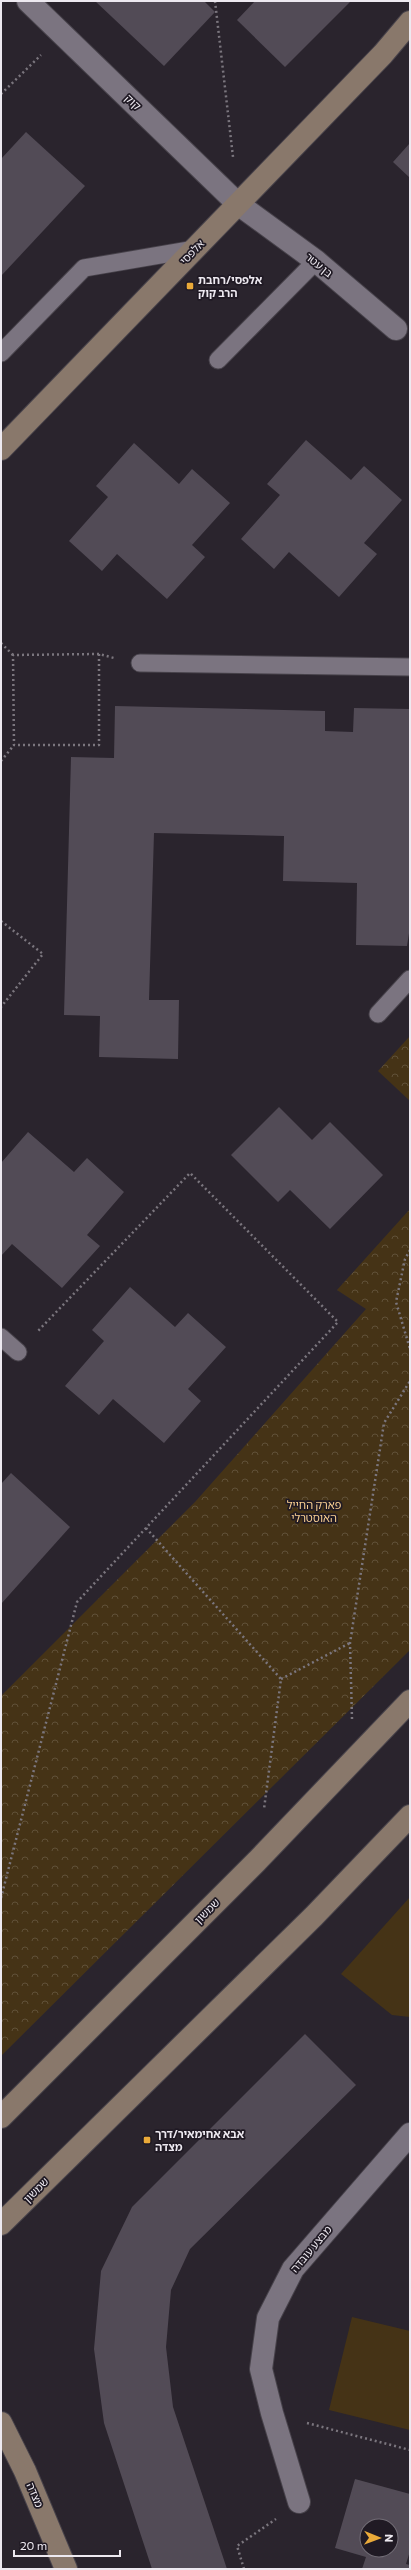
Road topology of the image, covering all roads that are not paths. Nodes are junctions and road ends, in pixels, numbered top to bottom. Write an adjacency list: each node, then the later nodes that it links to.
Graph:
1 (28, 1): 5 (street, קוק)
2 (410, 22): 4 (main road, אלפסי)
3 (410, 32): 4 (main road, אלפסי)
4 (383, 54): 5 (main road, אלפסי)
5 (238, 204): 6 (main road, אלפסי); 7 (street, בן עטר)
6 (195, 249): 9 (lane); 11 (main road, אלפסי)
7 (316, 261): 8 (street, בן עטר); 10 (lane)
8 (396, 329)
9 (1, 353)
10 (218, 360)
11 (1, 449)
12 (140, 663): 13 (lane)
13 (410, 667)
14 (410, 979): 15 (lane)
15 (378, 1014)
16 (1, 1337): 17 (lane)
17 (18, 1352)
18 (410, 1701): 20 (main road, שמשון)
19 (410, 1816): 22 (main road, שמשון)
20 (1, 2117)
21 (410, 2134): 24 (street, מבצע עובדה)
22 (1, 2224)
23 (1, 2422): 25 (main road, מצדה)
24 (299, 2502)
25 (66, 2569)

